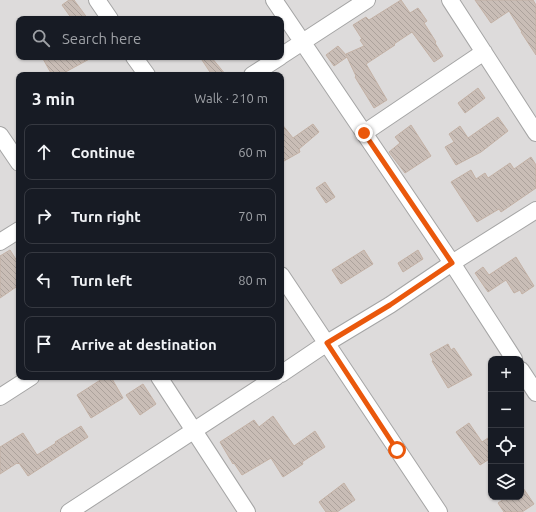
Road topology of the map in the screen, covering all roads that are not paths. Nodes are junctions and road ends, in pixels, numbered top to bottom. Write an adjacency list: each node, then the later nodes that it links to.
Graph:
1 (98, 0): 5 (street)
2 (274, 0): 6 (street)
3 (367, 0): 6 (street)
4 (450, 0): 7 (street)
5 (108, 16)
6 (303, 42): 8 (street); 13 (street)
7 (484, 52): 13 (street); 14 (street)
8 (284, 55)
9 (136, 60): 11 (street)
10 (276, 60): 12 (street)
11 (145, 72)
12 (257, 72)
13 (364, 133): 20 (street)
14 (536, 133)
15 (0, 135): 16 (street)
16 (16, 159)
17 (536, 210): 20 (street)
18 (16, 232): 19 (street)
19 (0, 242)
20 (452, 263): 22 (street); 23 (street)
21 (284, 279): 22 (street)
22 (327, 343): 24 (street); 34 (street)
23 (512, 356)
24 (284, 372)
25 (524, 375): 29 (street)
26 (26, 380): 30 (street)
27 (161, 380): 31 (street)
28 (271, 380): 31 (street)
29 (536, 393)
30 (1, 395)
31 (194, 430): 32 (street); 33 (street)
32 (69, 512)
33 (248, 512)
34 (439, 512)

